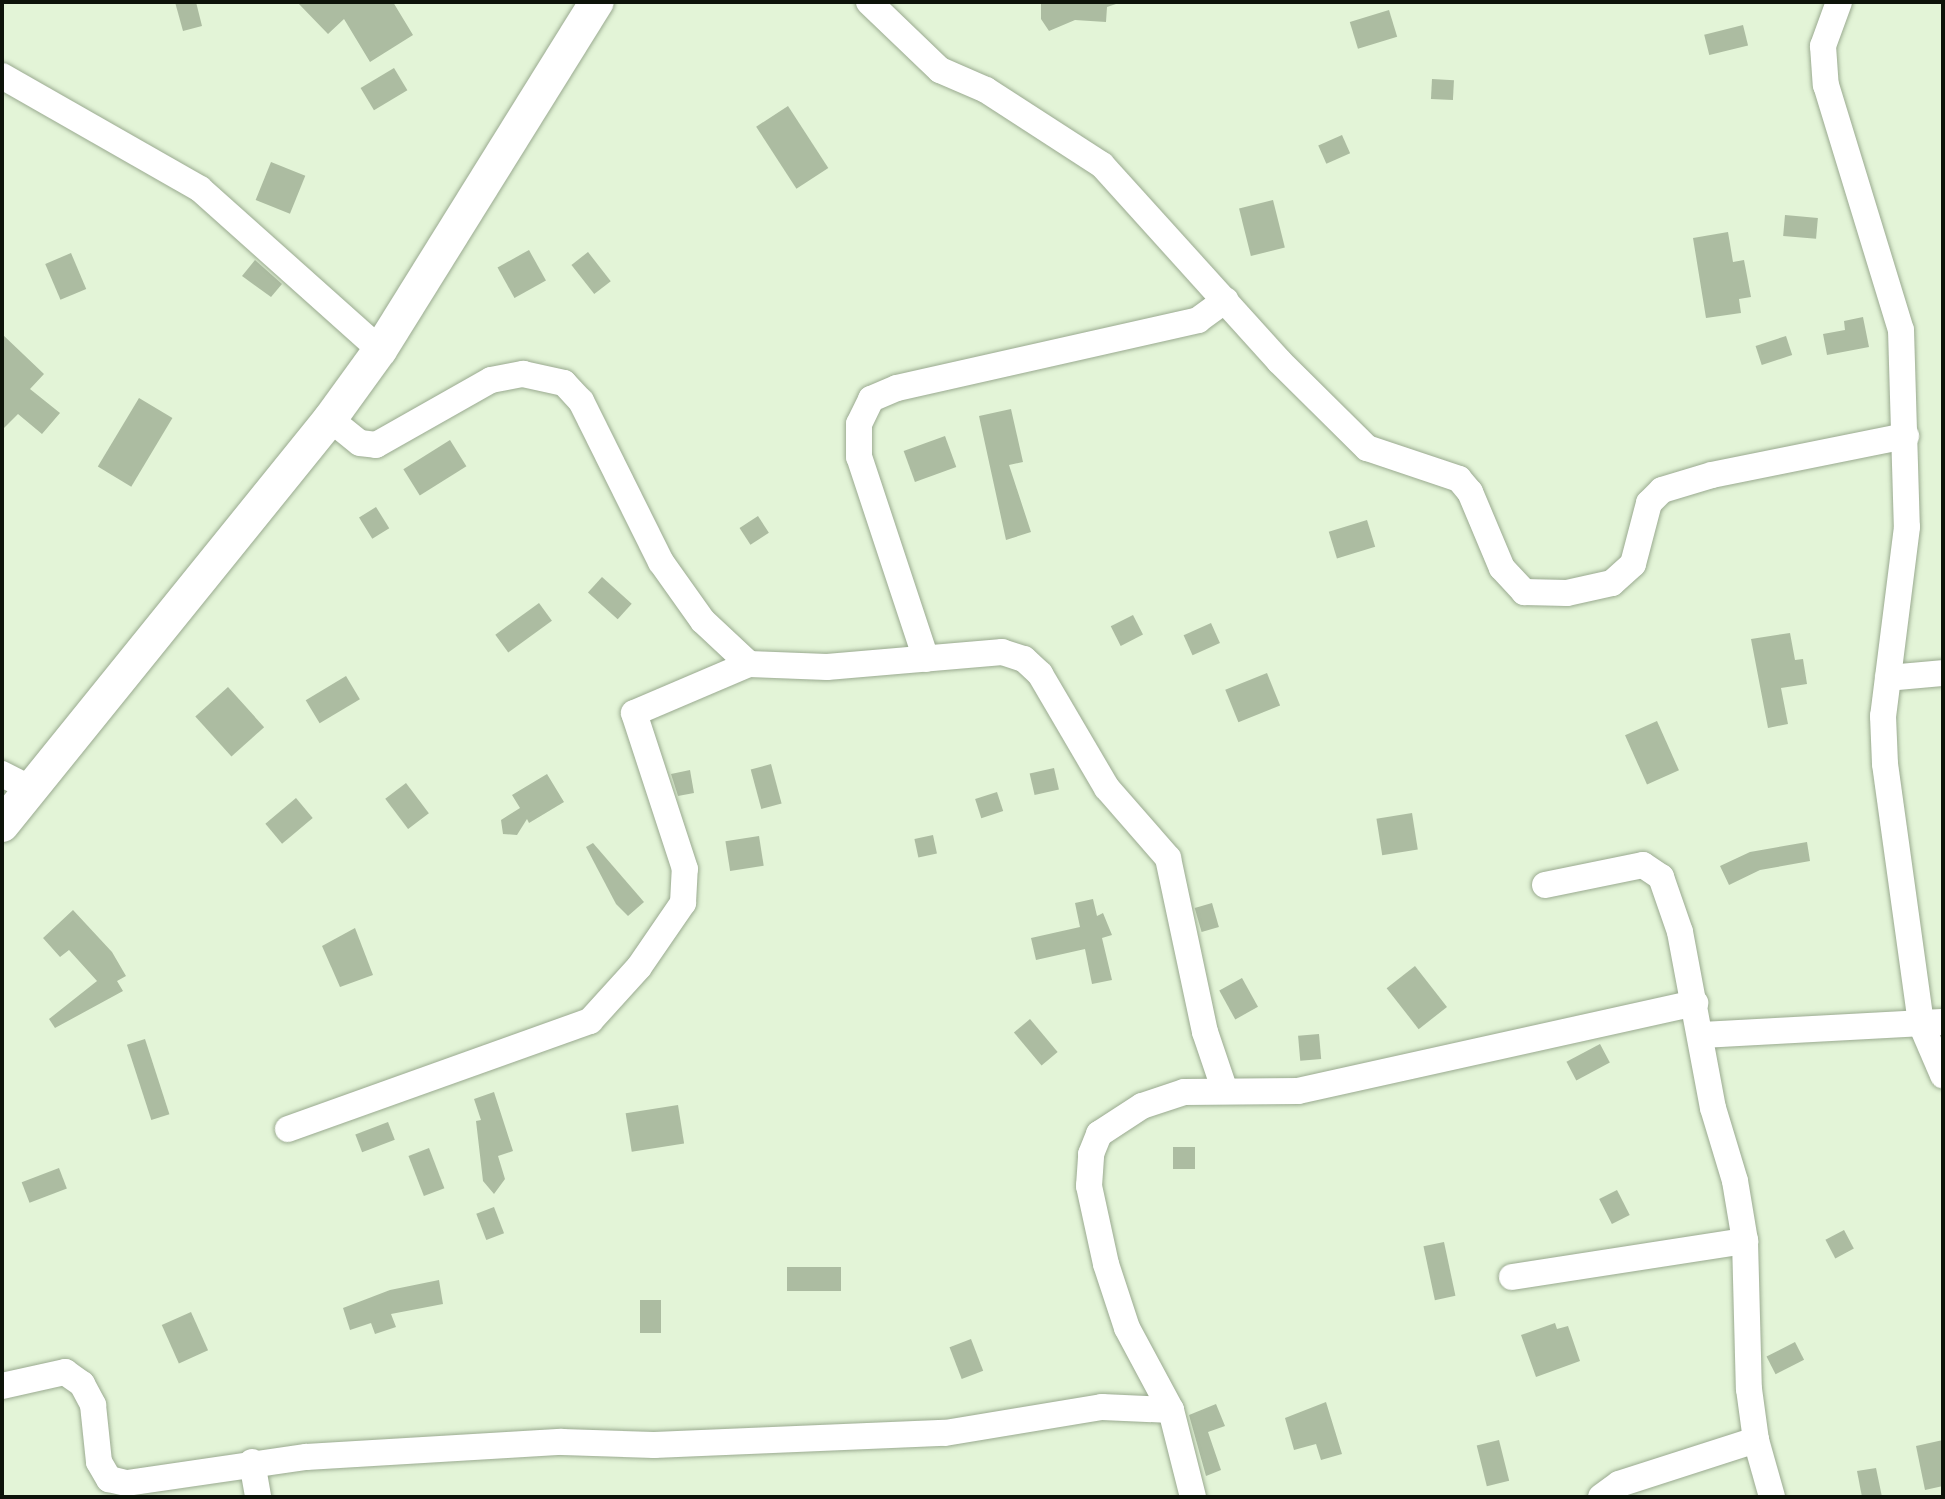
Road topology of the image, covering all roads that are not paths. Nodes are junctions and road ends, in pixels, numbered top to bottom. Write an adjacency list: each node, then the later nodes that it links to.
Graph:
1 (597, 2): 6 (street)
2 (869, 2): 5 (street)
3 (1839, 2): 8 (street)
4 (2, 76): 6 (street)
5 (1226, 300): 8 (street); 9 (street)
6 (380, 350): 7 (street)
7 (330, 419): 10 (street); 13 (street)
8 (1906, 436): 12 (street)
9 (926, 659): 10 (street); 20 (street)
10 (749, 664): 21 (street)
11 (1943, 673): 12 (street)
12 (1888, 678): 17 (street)
13 (16, 781): 14 (street)
14 (2, 825)
15 (1545, 885): 16 (street)
16 (1695, 1003): 18 (street); 20 (street)
17 (1932, 1023): 18 (street); 19 (street)
18 (1701, 1035): 22 (street)
19 (1943, 1075)
20 (1225, 1091): 25 (street)
21 (288, 1129)
22 (1745, 1241): 23 (street); 26 (street)
23 (1512, 1277)
24 (2, 1386): 27 (street)
25 (1171, 1410): 27 (street); 29 (street)
26 (1756, 1440): 30 (street); 31 (street)
27 (252, 1462): 28 (street)
28 (258, 1497)
29 (1193, 1497)
30 (1601, 1497)
31 (1772, 1497)

